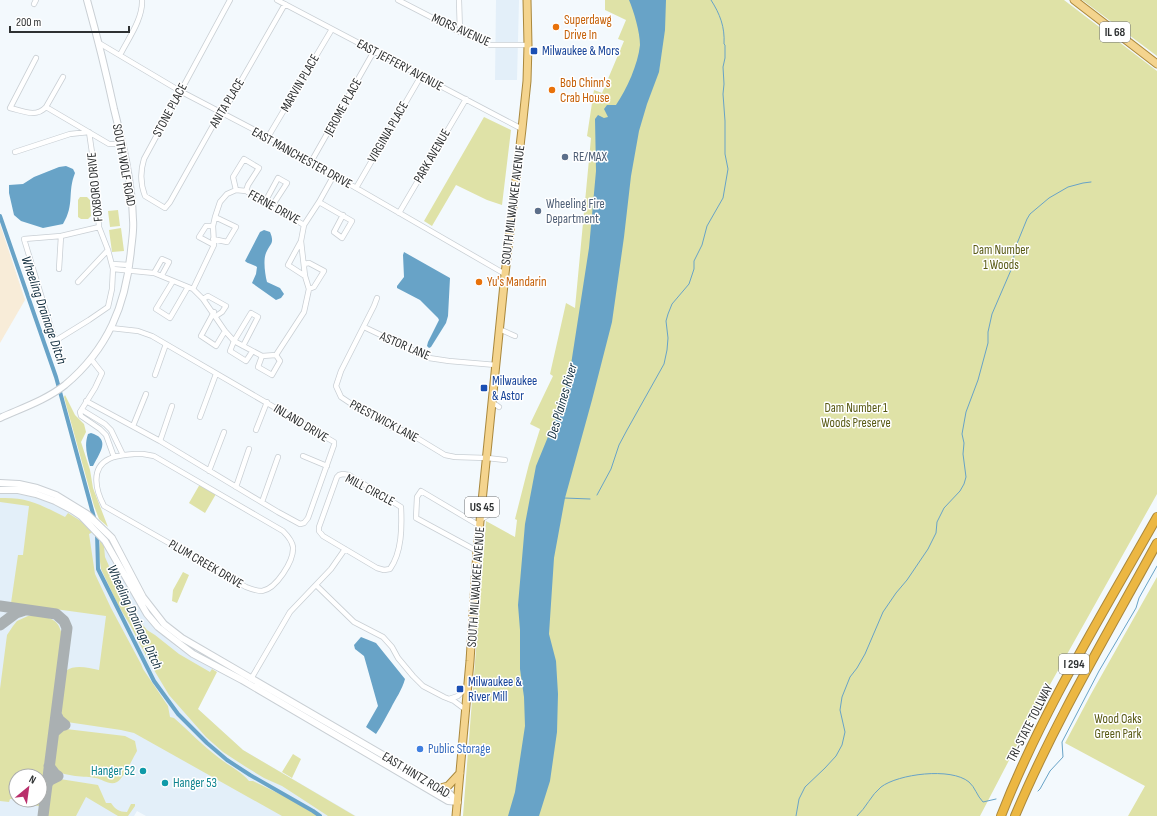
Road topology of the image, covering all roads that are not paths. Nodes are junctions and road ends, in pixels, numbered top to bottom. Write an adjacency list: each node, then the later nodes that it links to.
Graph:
1 (87, 0): 12 (main road, SOUTH WOLF ROAD)
2 (142, 0): 15 (street)
3 (230, 0): 20 (street, STONE PLACE)
4 (277, 0): 9 (street, EAST JEFFERY AVENUE)
5 (398, 0): 11 (street, MORS AVENUE)
6 (459, 0): 11 (street)
7 (527, 0): 13 (main road, SOUTH MILWAUKEE AVENUE / US 45)
8 (1074, 0): 17 (main road, IL 68)
9 (285, 4): 10 (street, EAST JEFFERY AVENUE); 23 (street, ANITA PLACE)
10 (332, 29): 14 (street, EAST JEFFERY AVENUE); 26 (street, MARVIN PLACE)
11 (460, 32): 13 (street, MORS AVENUE)
12 (99, 43): 15 (street, EAST MANCHESTER DRIVE); 27 (main road, SOUTH WOLF ROAD)
13 (528, 45): 24 (main road, SOUTH MILWAUKEE AVENUE / US 45)
14 (374, 51): 18 (street, EAST JEFFERY AVENUE); 29 (street, JEROME PLACE)
15 (120, 55): 20 (street, EAST MANCHESTER DRIVE)
16 (36, 58): 22 (street)
17 (1157, 64)
18 (421, 76): 21 (street, EAST JEFFERY AVENUE); 31 (street, VIRGINIA PLACE)
19 (63, 77): 22 (street)
20 (180, 91): 23 (street, EAST MANCHESTER DRIVE); 34 (street, STONE PLACE)
21 (466, 99): 24 (street, EAST JEFFERY AVENUE); 38 (street, PARK AVENUE)
22 (46, 107): 25 (street)
23 (220, 113): 26 (street, EAST MANCHESTER DRIVE); 34 (street, ANITA PLACE)
24 (522, 129): 54 (main road, SOUTH MILWAUKEE AVENUE / US 45)
25 (89, 132): 27 (street); 28 (street); 43 (street, FOXBORO DRIVE)
26 (268, 137): 29 (street, EAST MANCHESTER DRIVE)
27 (122, 144): 51 (main road, SOUTH WOLF ROAD)
28 (15, 152)
29 (312, 162): 30 (street, EAST MANCHESTER DRIVE)
30 (334, 175): 31 (street, EAST MANCHESTER DRIVE); 36 (street)
31 (356, 188): 38 (street, EAST MANCHESTER DRIVE)
32 (236, 190): 33 (street, FERNE DRIVE); 33 (street); 40 (street, FERNE DRIVE)
33 (246, 191): 35 (street, FERNE DRIVE)
34 (170, 202)
35 (265, 202): 37 (street, FERNE DRIVE); 37 (street)
36 (319, 202): 39 (street); 41 (street)
37 (272, 206): 41 (street, FERNE DRIVE)
38 (399, 213): 54 (street, EAST MANCHESTER DRIVE)
39 (343, 215): 39 (street)
40 (215, 217): 42 (street, FERNE DRIVE); 45 (street)
41 (304, 224): 46 (street)
42 (213, 226): 45 (street, FERNE DRIVE); 47 (street)
43 (99, 227): 44 (street); 48 (street, FOXBORO DRIVE)
44 (61, 236): 50 (street, FOXBORO DRIVE); 52 (street)
45 (213, 239): 47 (street, FERNE DRIVE)
46 (301, 240): 49 (street); 56 (street)
47 (214, 245): 60 (street)
48 (108, 250): 50 (street, FOXBORO DRIVE); 58 (street)
49 (304, 264): 56 (street); 61 (street)
50 (113, 267): 51 (street)
51 (130, 267): 53 (street); 65 (main road, SOUTH WOLF ROAD)
52 (59, 269)
53 (154, 273): 55 (street); 55 (street)
54 (505, 274): 67 (main road, SOUTH MILWAUKEE AVENUE / US 45)
55 (162, 275): 57 (street)
56 (305, 276): 61 (street)
57 (173, 281): 59 (street); 59 (street)
58 (78, 282)
59 (188, 287): 60 (street)
60 (193, 289): 63 (street)
61 (309, 289): 74 (street)
62 (377, 298): 66 (street, PRESTWICK LANE)
63 (204, 299): 64 (street); 64 (street)
64 (215, 314): 68 (street); 68 (street)
65 (111, 328): 71 (street, INLAND DRIVE); 76 (main road, SOUTH WOLF ROAD)
66 (364, 328): 77 (street, ASTOR LANE); 98 (street, PRESTWICK LANE)
67 (499, 329): 69 (street); 77 (main road, SOUTH MILWAUKEE AVENUE / US 45)
68 (225, 331): 70 (street)
69 (515, 336)
70 (234, 341): 72 (street); 72 (street); 73 (street)
71 (166, 344): 78 (street, INLAND DRIVE); 79 (street)
72 (243, 346): 73 (street)
73 (252, 352): 75 (street)
74 (276, 355): 75 (street); 75 (street)
75 (262, 356)
76 (91, 359): 81 (street); 88 (main road, SOUTH WOLF ROAD)
77 (496, 365): 83 (main road, SOUTH MILWAUKEE AVENUE / US 45)
78 (216, 374): 82 (street, INLAND DRIVE); 87 (street)
79 (155, 375)
80 (146, 394): 89 (street)
81 (86, 401): 86 (street); 89 (street, INLAND DRIVE)
82 (267, 402): 90 (street, INLAND DRIVE); 100 (street, INLAND DRIVE)
83 (492, 402): 85 (street); 98 (main road, SOUTH MILWAUKEE AVENUE / US 45)
84 (172, 406): 92 (street)
85 (499, 407)
86 (81, 411): 94 (street); 96 (street)
87 (200, 417)
88 (0, 418)
89 (133, 426): 92 (street, INLAND DRIVE)
90 (256, 430)
91 (224, 432): 101 (street)
92 (160, 441): 101 (street, INLAND DRIVE)
93 (249, 449): 103 (street)
94 (123, 456): 96 (street, PLUM CREEK DRIVE); 96 (street, PLUM CREEK DRIVE)
95 (303, 456): 100 (street, INLAND DRIVE)
96 (114, 457)
97 (278, 457): 105 (street)
98 (487, 458): 99 (street, PRESTWICK LANE); 109 (main road, SOUTH MILWAUKEE AVENUE / US 45)
99 (505, 460)
100 (326, 466): 105 (street, INLAND DRIVE)
101 (209, 471): 103 (street, INLAND DRIVE)
102 (0, 483): 107 (main road, EAST HINTZ ROAD)
103 (236, 487): 105 (street, INLAND DRIVE)
104 (0, 490): 107 (main road, EAST HINTZ ROAD)
105 (262, 502)
106 (490, 514): 109 (street)
107 (84, 515): 114 (main road, EAST HINTZ ROAD); 120 (main road, EAST HINTZ ROAD)
108 (1157, 517): 122 (highway, TRI-STATE TOLLWAY / I 294)
109 (480, 523): 112 (main road, SOUTH MILWAUKEE AVENUE / US 45); 112 (street)
110 (1157, 543): 123 (highway, TRI-STATE TOLLWAY / I 294)
111 (345, 549): 111 (street, MILL CIRCLE); 113 (street)
112 (477, 551): 115 (main road, SOUTH MILWAUKEE AVENUE / US 45)
113 (316, 585): 114 (street); 116 (street)
114 (251, 679): 119 (main road, EAST HINTZ ROAD)
115 (468, 686): 116 (street); 117 (main road, SOUTH MILWAUKEE AVENUE / US 45)
116 (449, 699): 117 (street)
117 (466, 710): 118 (main road, SOUTH MILWAUKEE AVENUE / US 45)
118 (460, 772): 119 (main road); 120 (main road, SOUTH MILWAUKEE AVENUE / US 45)
119 (440, 788): 120 (main road, EAST HINTZ ROAD)
120 (458, 802): 121 (main road, SOUTH MILWAUKEE AVENUE / US 45)
121 (456, 816)
122 (1001, 816)
123 (1016, 816)

